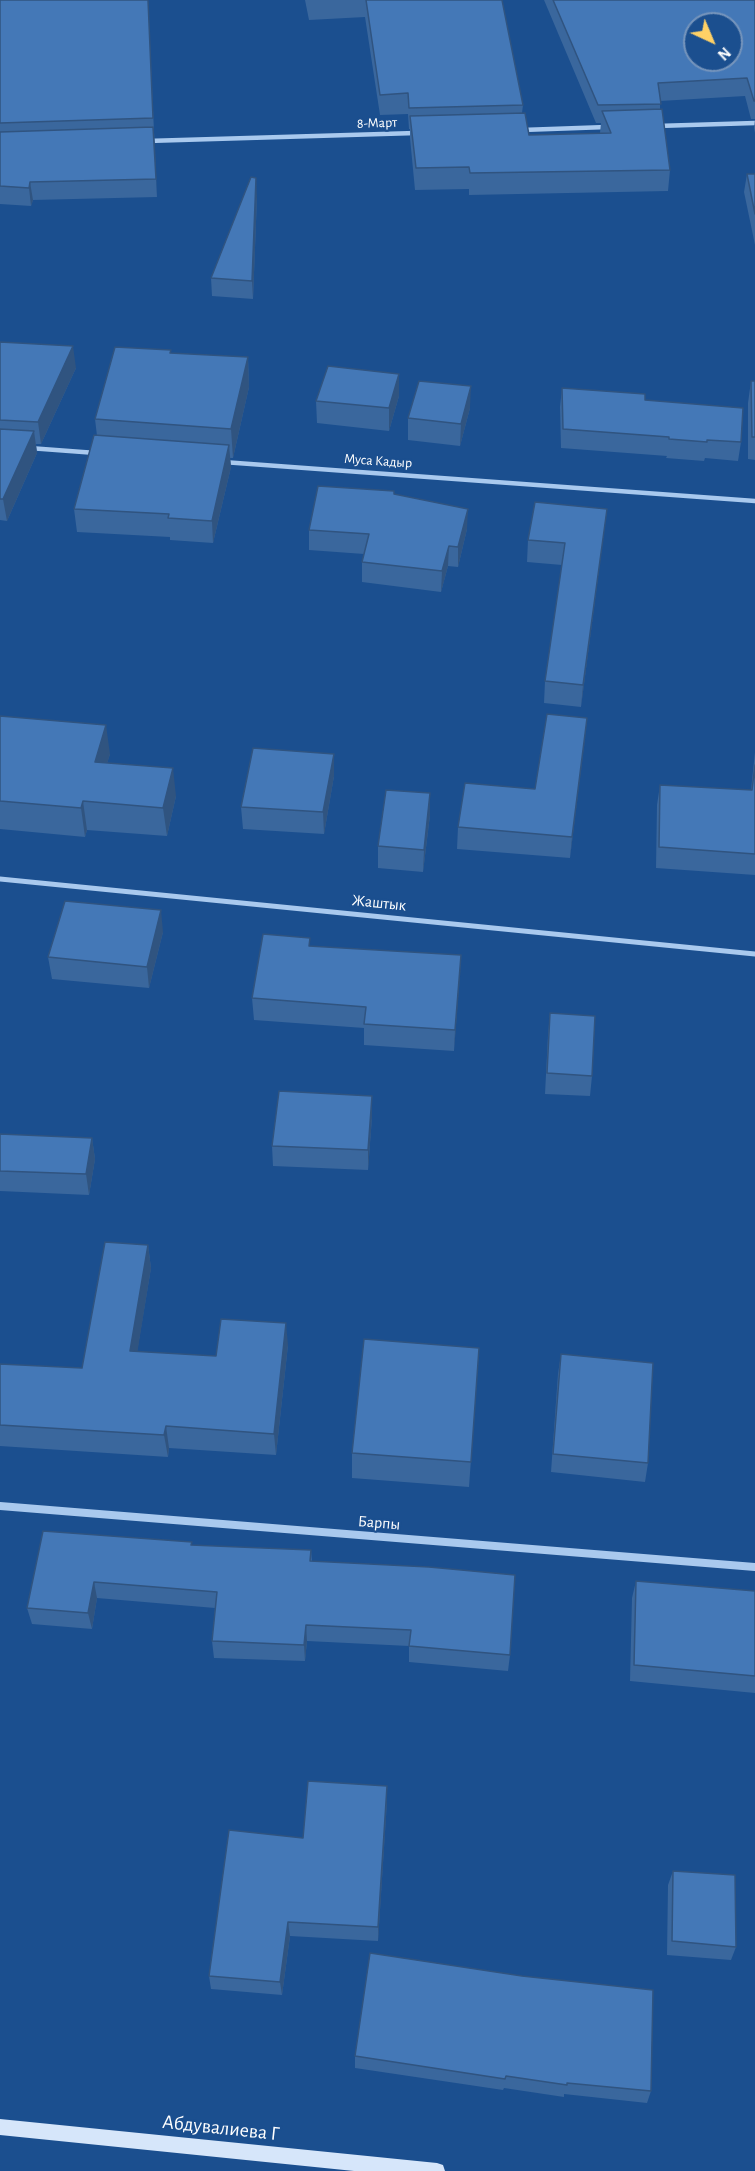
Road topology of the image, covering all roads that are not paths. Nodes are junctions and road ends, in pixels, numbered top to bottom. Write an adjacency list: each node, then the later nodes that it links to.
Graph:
1 (755, 123): 2 (street)
2 (647, 126)
3 (611, 127): 4 (street)
4 (515, 130)
5 (419, 132): 6 (street, 8-Март)
6 (144, 141)
7 (24, 447): 8 (street)
8 (106, 453)
9 (212, 461): 10 (street, Муса Кадыр)
10 (755, 501)
11 (0, 879): 12 (street, Жаштык)
12 (755, 954)
13 (0, 1506): 14 (street, Барпы)
14 (755, 1567)
15 (0, 2127): 16 (street, Абдувалиева Г)
16 (437, 2171)

